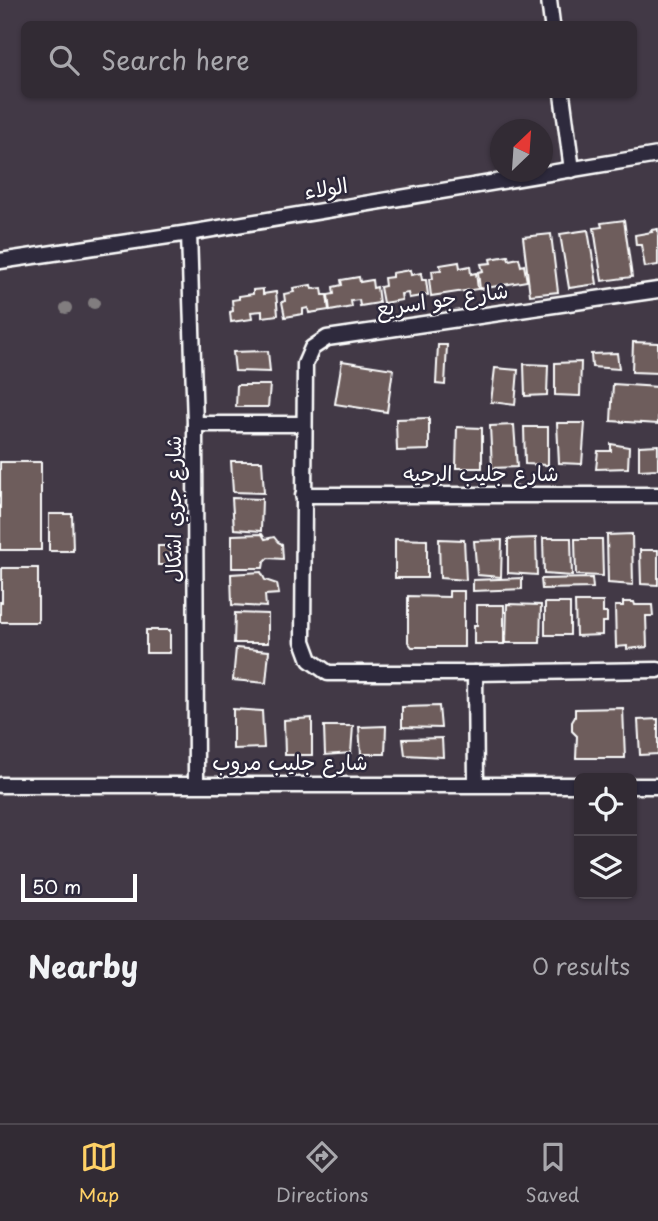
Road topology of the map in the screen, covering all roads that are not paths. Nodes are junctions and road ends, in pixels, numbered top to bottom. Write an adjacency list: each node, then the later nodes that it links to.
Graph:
1 (549, 0): 2 (street)
2 (552, 21)
3 (563, 98): 5 (street)
4 (658, 155): 5 (street, الولاء)
5 (572, 170): 6 (street, الولاء)
6 (189, 233): 7 (street, الولاء); 9 (street, شارع جري اشكال)
7 (0, 261)
8 (658, 290): 10 (street, شارع جو اسريع)
9 (195, 424): 10 (street); 17 (street, شارع جري اشكال)
10 (304, 424): 11 (street, شارع جو اسريع)
11 (303, 495): 12 (street, شارع جليب الرحيه); 14 (street, شارع جو اسريع)
12 (658, 495)
13 (658, 670): 14 (street, شارع جو اسريع)
14 (475, 673): 15 (street)
15 (476, 784): 17 (street, شارع جليب مروب); 18 (street, شارع جليب مروب)
16 (0, 785): 17 (street, شارع جليب مروب)
17 (196, 785)
18 (574, 785)
19 (637, 786): 20 (street)
20 (658, 786)

